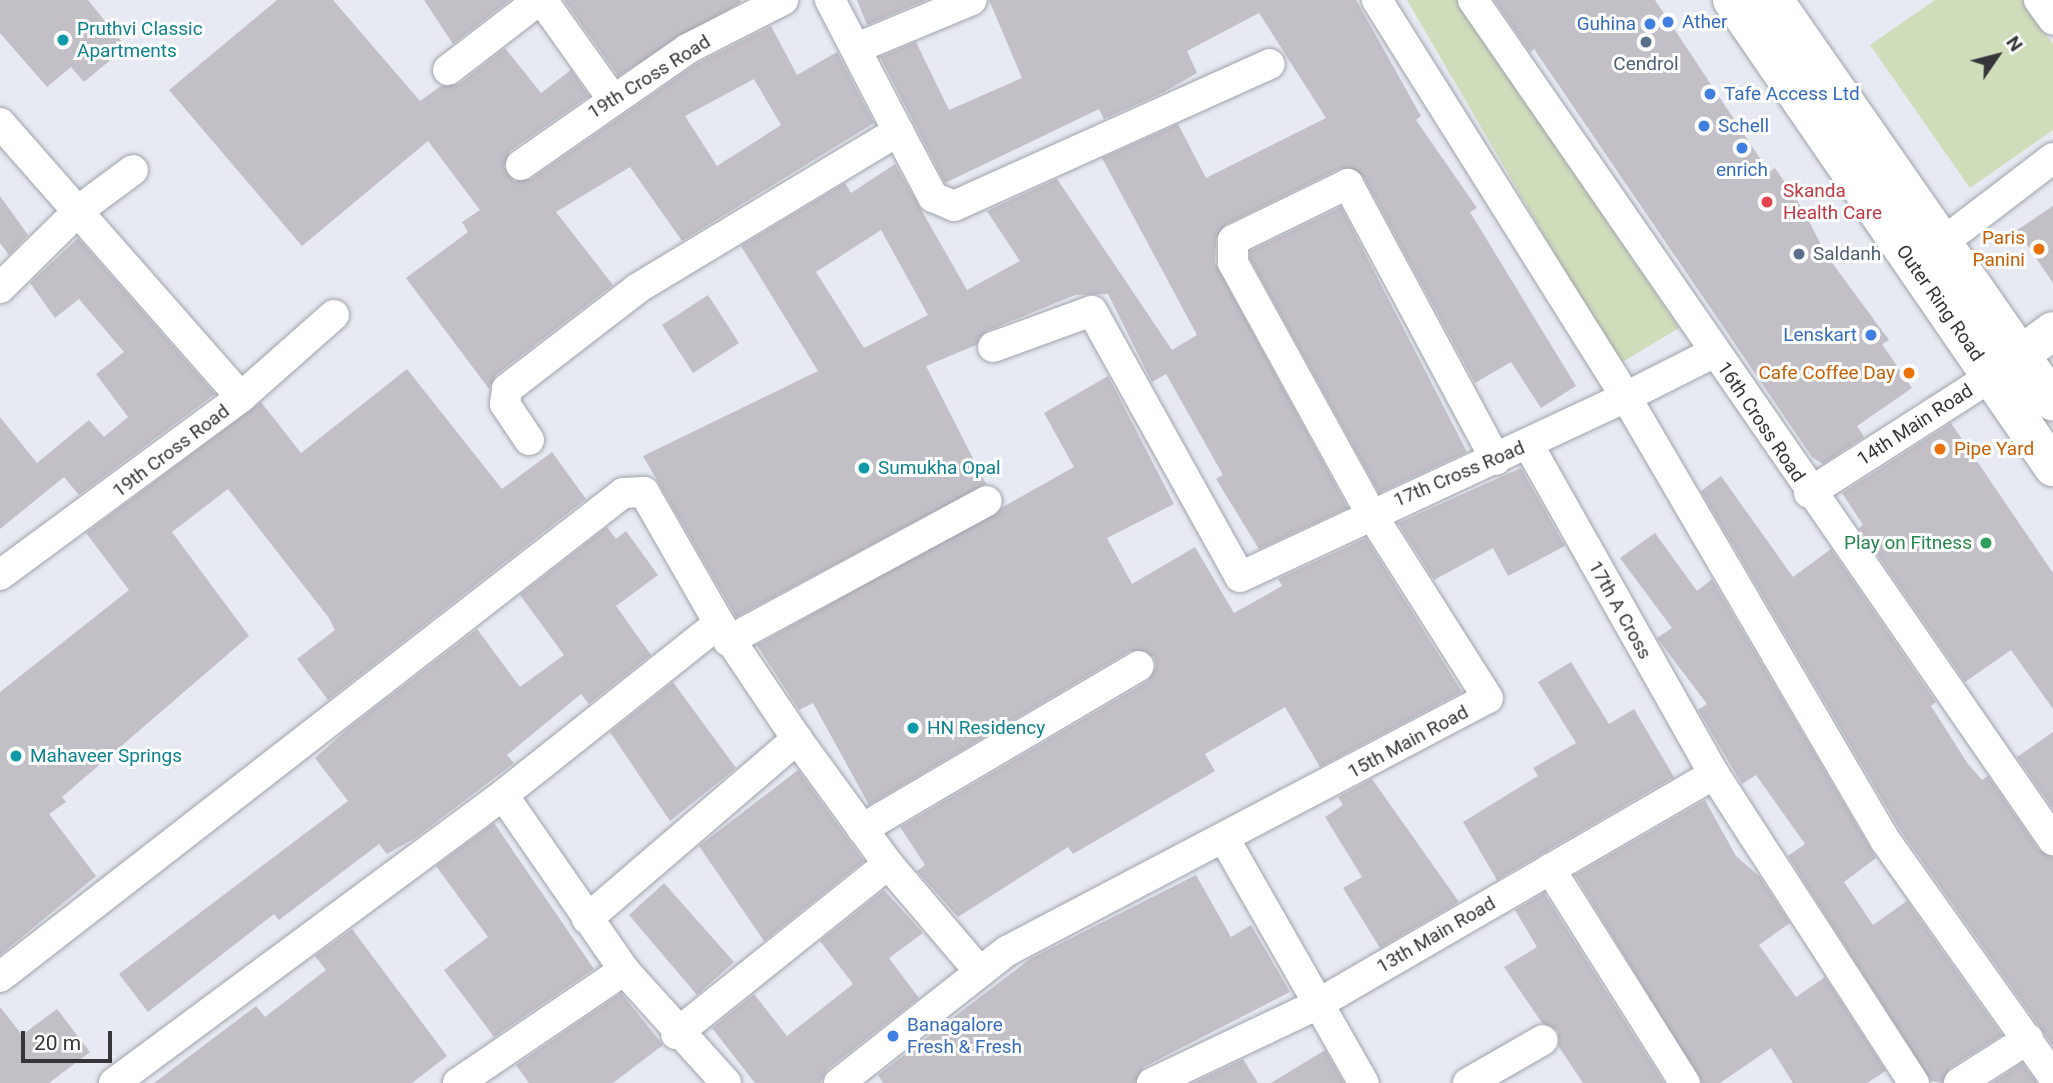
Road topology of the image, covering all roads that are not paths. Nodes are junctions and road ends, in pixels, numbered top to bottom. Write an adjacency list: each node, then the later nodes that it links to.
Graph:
1 (541, 0): 13 (street); 14 (street)
2 (783, 0): 14 (street, 19th Cross Road)
3 (830, 0): 11 (street)
4 (972, 0): 11 (street)
5 (1377, 0): 29 (street)
6 (1473, 0): 26 (street, 16th Cross Road)
7 (1732, 0): 27 (main road, Outer Ring Road)
8 (1774, 0): 21 (main road, Outer Ring Road)
9 (2039, 0): 10 (street)
10 (2053, 19)
11 (859, 47): 16 (street)
12 (1270, 64): 16 (street)
13 (448, 70)
14 (612, 98): 18 (street, 19th Cross Road)
15 (0, 123): 20 (street)
16 (898, 131): 31 (street)
17 (2053, 158): 21 (street)
18 (521, 165)
19 (133, 170): 20 (street)
20 (79, 210): 22 (street); 28 (street)
21 (1942, 243): 27 (main road, Outer Ring Road)
22 (0, 288)
23 (334, 316): 28 (street, 19th Cross Road)
24 (2053, 331): 27 (main road, 14th Main Road)
25 (993, 347): 37 (street, 17th Cross Road)
26 (1713, 353): 29 (street, 17th Cross Road); 35 (street, 16th Cross Road)
27 (2006, 366): 30 (main road, Outer Ring Road); 34 (main road, Outer Ring Road); 35 (street, 14th Main Road)
28 (242, 397): 38 (street, 19th Cross Road)
29 (1626, 397): 32 (street, 17th Cross Road); 55 (street)
30 (2053, 402)
31 (529, 440)
32 (1528, 444): 33 (street, 17th Cross Road); 42 (street, 17th A Cross)
33 (1496, 460): 37 (street, 17th Cross Road); 37 (street, 15th Main Road)
34 (2053, 467)
35 (1809, 493): 46 (street, 16th Cross Road)
36 (988, 501): 39 (street)
37 (1370, 512): 45 (street, 15th Main Road)
38 (0, 575)
39 (723, 632): 41 (street); 43 (street); 52 (street)
40 (1139, 666): 44 (street)
41 (797, 739): 44 (street); 49 (street)
42 (1714, 774): 48 (street, 13th Main Road); 66 (street, 17th A Cross)
43 (503, 795): 49 (street); 58 (street)
44 (862, 829): 47 (street)
45 (1224, 838): 51 (street, 15th Main Road); 53 (street)
46 (2053, 840)
47 (888, 864): 51 (street); 54 (street)
48 (1550, 869): 53 (street, 13th Main Road); 65 (street)
49 (587, 919): 50 (street)
50 (624, 970): 54 (street); 59 (street)
51 (979, 971): 61 (street, 15th Main Road)
52 (0, 977)
53 (1316, 1005): 62 (street, 13th Main Road); 63 (street)
54 (676, 1034): 60 (street)
55 (2028, 1039): 57 (street); 67 (street)
56 (1544, 1040): 64 (street)
57 (2053, 1076)
58 (114, 1083)
59 (458, 1083)
60 (726, 1083)
61 (839, 1083)
62 (1152, 1083)
63 (1364, 1083)
64 (1468, 1083)
65 (1685, 1083)
66 (1914, 1083)
67 (1959, 1083)

